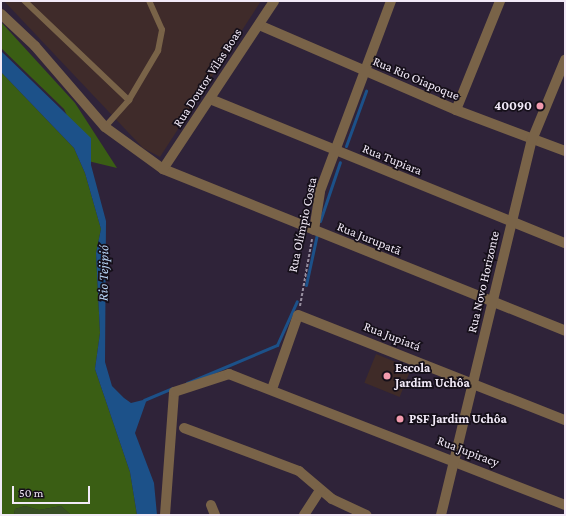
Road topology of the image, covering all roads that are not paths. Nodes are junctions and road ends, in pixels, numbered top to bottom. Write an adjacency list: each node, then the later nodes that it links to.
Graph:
1 (25, 1): 11 (lane)
2 (149, 1): 11 (lane)
3 (274, 1): 7 (street, Rua Doutor Vilas Boas)
4 (391, 1): 9 (street, Rua Olímpio Costa)
5 (500, 1): 12 (street)
6 (1, 14): 13 (street, Rua Jurupatã)
7 (259, 26): 9 (street, Rua Rio Oiapoque); 10 (street, Rua Doutor Vilas Boas)
8 (565, 60): 14 (street, Rua Novo Horizonte)
9 (364, 71): 12 (street, Rua Rio Oiapoque); 15 (street, Rua Olímpio Costa)
10 (210, 99): 15 (street, Rua Tupiara); 17 (street, Rua Doutor Vilas Boas)
11 (129, 100): 13 (lane)
12 (456, 110): 14 (street, Rua Rio Oiapoque)
13 (105, 127): 17 (street, Rua Jurupatã)
14 (532, 140): 16 (street, Rua Rio Oiapoque); 18 (street, Rua Novo Horizonte)
15 (336, 150): 18 (street, Rua Tupiara); 19 (street, Rua Olímpio Costa)
16 (565, 151)
17 (163, 169): 19 (street, Rua Jurupatã)
18 (511, 223): 20 (street, Rua Tupiara); 21 (street, Rua Novo Horizonte)
19 (314, 230): 21 (street, Rua Jurupatã)
20 (565, 243)
21 (493, 304): 22 (street, Rua Jurupatã); 23 (street, Rua Novo Horizonte)
22 (565, 331)
23 (474, 382): 24 (street, Rua Jupiatá); 25 (street, Rua Jupiatá); 27 (street, Rua Novo Horizonte)
24 (272, 389): 27 (street, Rua Jupiracy); 30 (street, Rua Jupiracy)
25 (565, 420)
26 (184, 428): 28 (street)
27 (455, 460): 29 (street, Rua Jupiracy); 33 (street, Rua Novo Horizonte)
28 (320, 490): 31 (street); 32 (street)
29 (565, 505)
30 (165, 515)
31 (304, 515)
32 (366, 515)
33 (441, 515)

